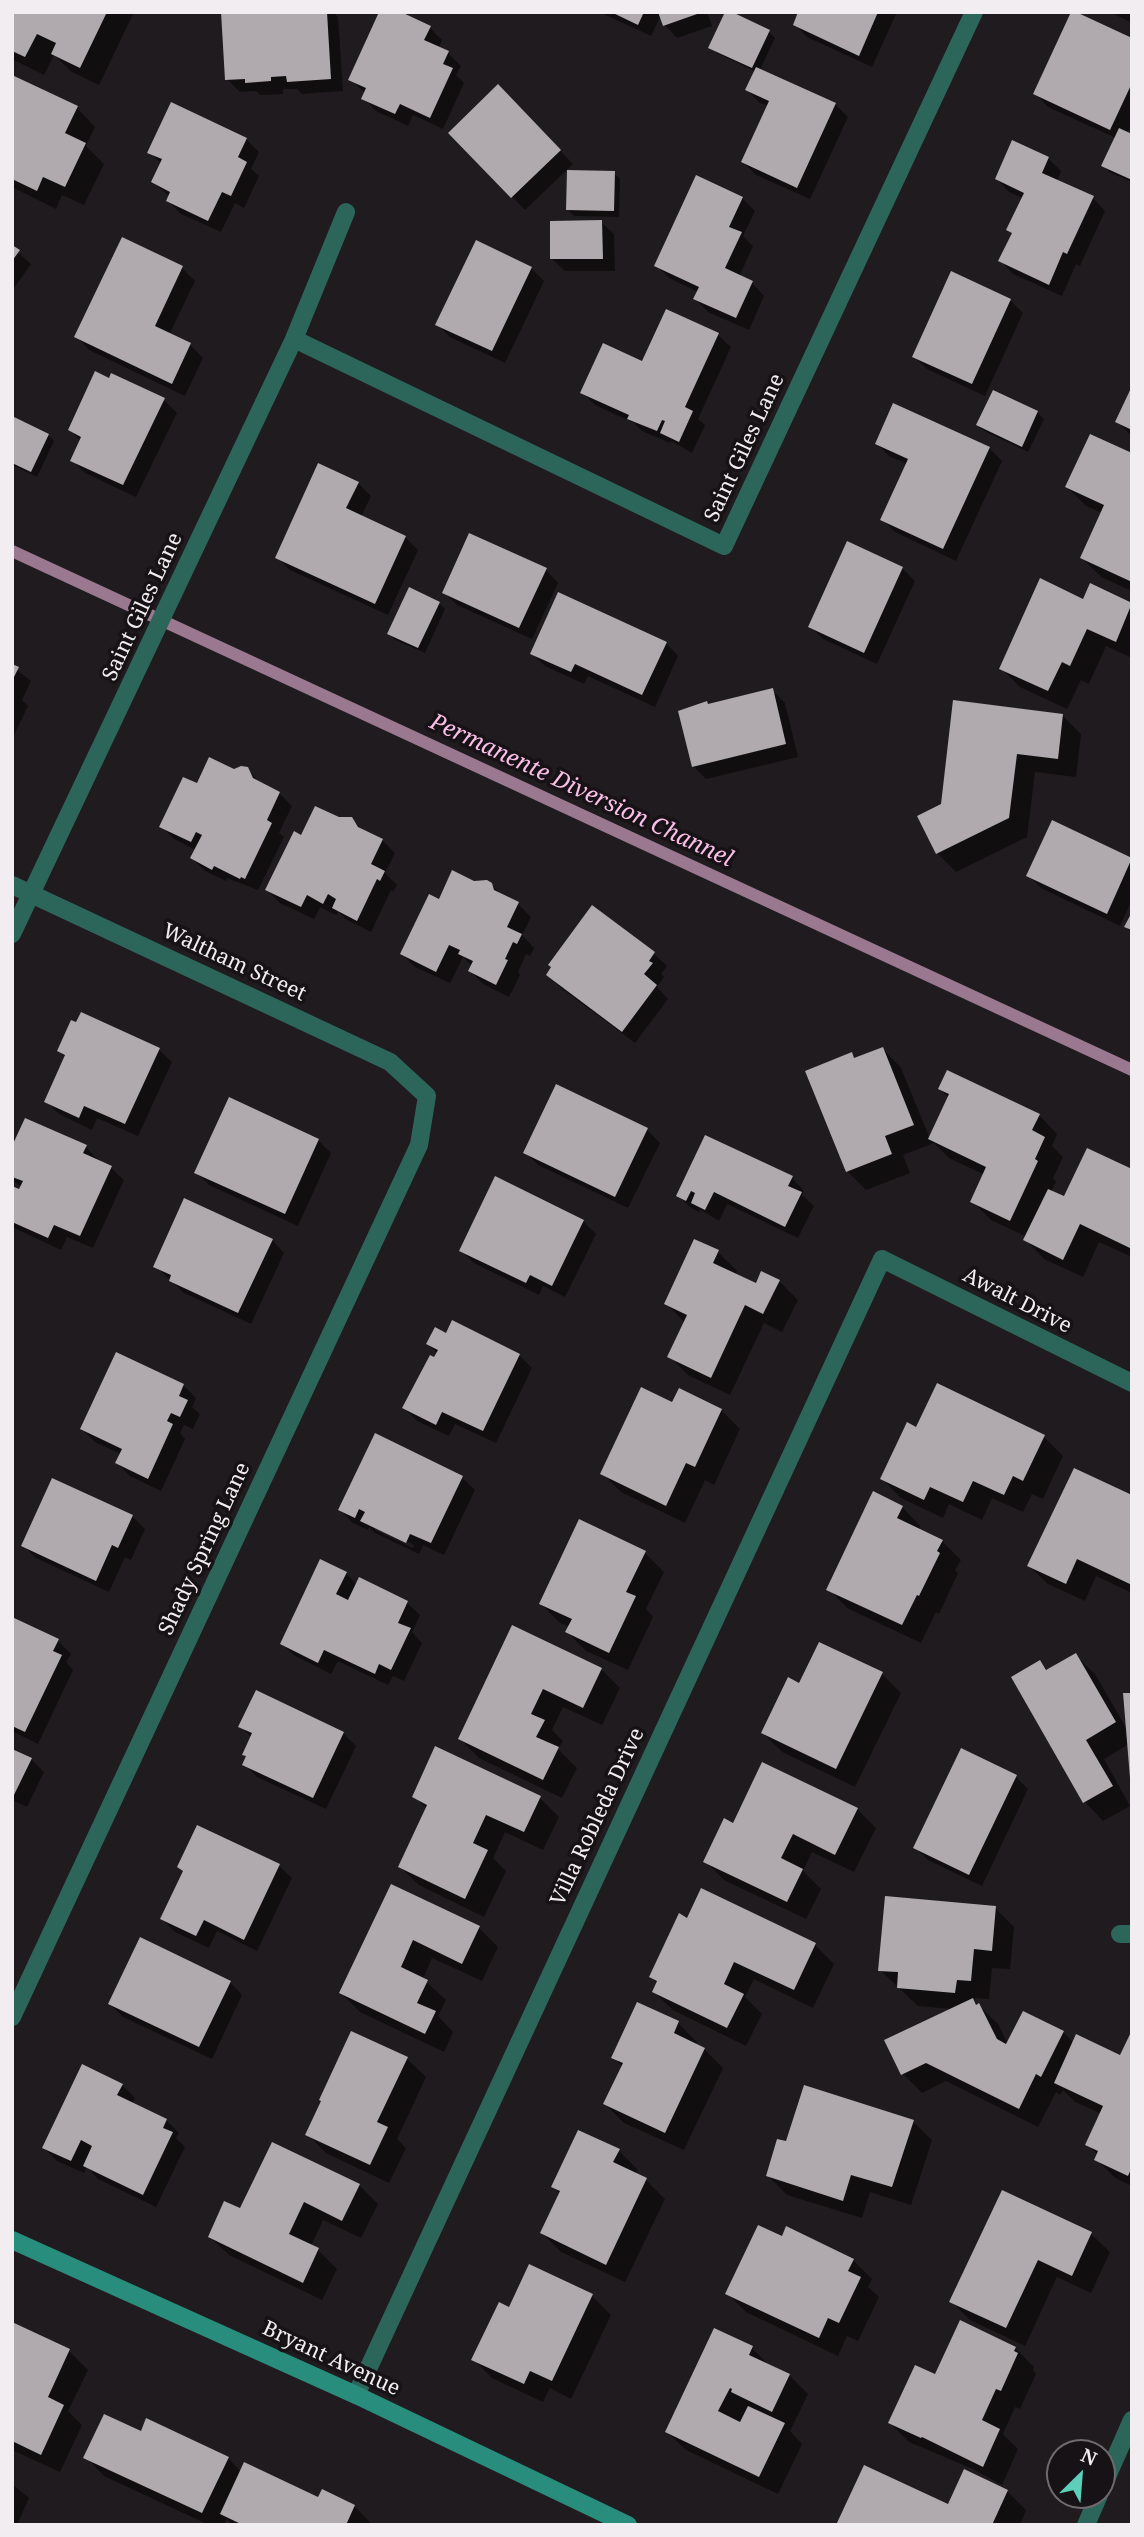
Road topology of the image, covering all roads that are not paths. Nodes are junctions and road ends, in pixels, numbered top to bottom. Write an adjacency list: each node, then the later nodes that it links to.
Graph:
1 (974, 12): 3 (street, Saint Giles Lane)
2 (346, 212): 3 (street, Saint Giles Lane)
3 (294, 339): 5 (street, Saint Giles Lane)
4 (12, 885): 5 (street, Waltham Street)
5 (31, 894): 6 (street, Saint Giles Lane); 7 (street, Waltham Street)
6 (12, 934)
7 (426, 1096): 10 (street, Shady Spring Lane)
8 (883, 1259): 9 (street, Awalt Drive); 12 (street, Villa Robleda Drive)
9 (1132, 1383)
10 (12, 2017)
11 (12, 2240): 12 (street, Bryant Avenue)
12 (356, 2395): 15 (street, Bryant Avenue)
13 (1132, 2420): 14 (street)
14 (1116, 2456)
15 (628, 2525)

